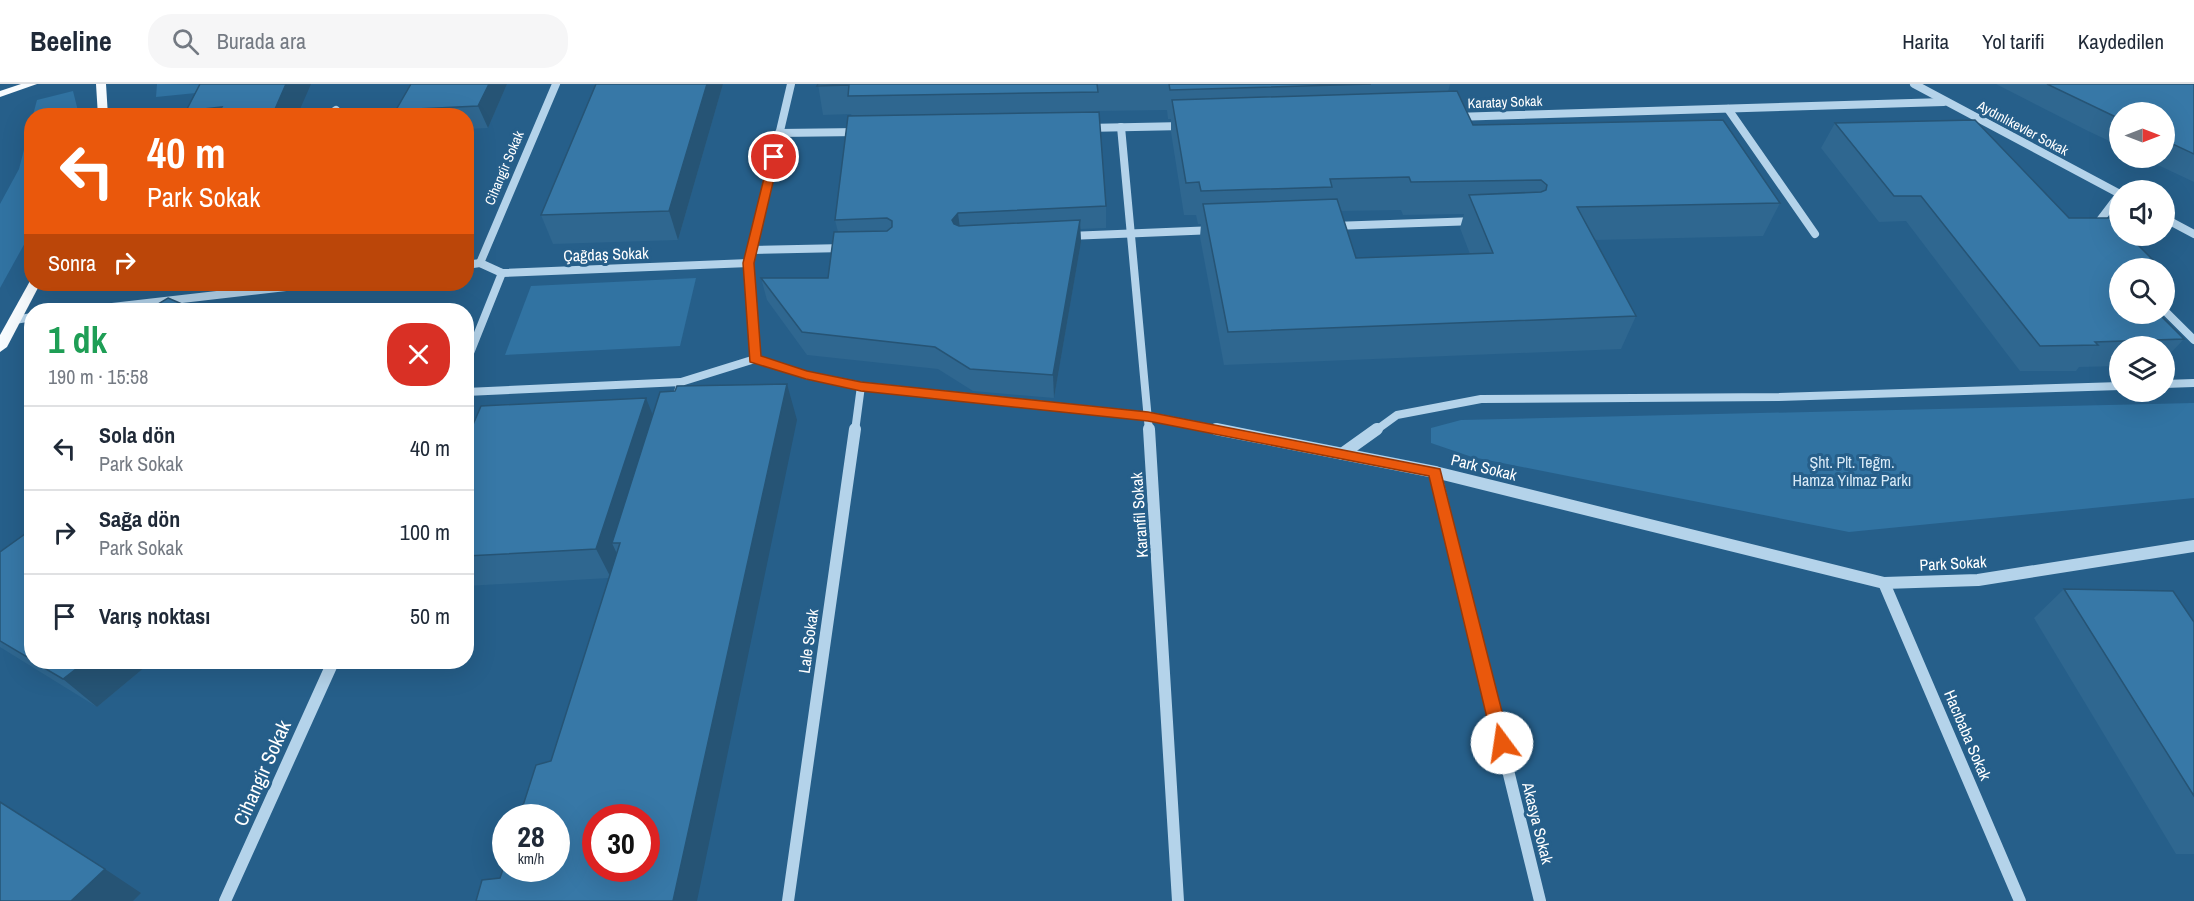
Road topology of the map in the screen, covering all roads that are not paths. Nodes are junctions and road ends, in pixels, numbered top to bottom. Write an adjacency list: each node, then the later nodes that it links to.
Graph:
1 (32, 84): 6 (main road)
2 (101, 84): 8 (main road)
3 (556, 84): 29 (street, Cihangir Sokak)
4 (792, 84): 15 (street)
5 (1914, 84): 7 (street, Aydınlıkevler Sokak)
6 (0, 94)
7 (1944, 102): 9 (street, Karatay Sokak); 16 (street, Aydınlıkevler Sokak)
8 (103, 108)
9 (1728, 109): 10 (street, Karatay Sokak); 23 (street)
10 (1443, 118)
11 (1192, 125): 13 (street)
12 (1074, 128): 13 (street)
13 (1121, 128): 22 (street, Karanfil Sokak)
14 (874, 132): 15 (street)
15 (779, 133): 28 (street)
16 (2109, 188)
17 (2109, 208): 26 (street)
18 (1483, 220): 20 (street)
19 (2175, 224): 24 (street)
20 (1320, 226)
21 (1227, 230): 22 (street)
22 (1133, 233): 25 (street); 50 (street, Karanfil Sokak)
23 (1815, 234)
24 (2194, 234)
25 (1064, 237)
26 (2109, 240)
27 (855, 248): 28 (street)
28 (751, 250): 30 (street)
29 (480, 263): 31 (street); 32 (street, Çağdaş Sokak)
30 (748, 263): 32 (street, Çağdaş Sokak); 42 (street)
31 (474, 264)
32 (501, 273): 40 (street)
33 (30, 291): 37 (main road)
34 (251, 291): 35 (street)
35 (147, 303)
36 (24, 319): 37 (street)
37 (15, 320): 41 (main road)
38 (2175, 321): 39 (street)
39 (2194, 340)
40 (474, 342)
41 (0, 347)
42 (755, 359): 43 (street); 46 (street, Park Sokak)
43 (681, 382): 48 (street); 49 (street)
44 (2194, 383): 45 (street)
45 (2175, 384)
46 (861, 386): 50 (street, Park Sokak); 57 (street, Lale Sokak)
47 (2109, 386): 51 (street)
48 (474, 392)
49 (671, 415)
50 (1148, 416): 51 (street, Park Sokak); 58 (street, Karanfil Sokak)
51 (1342, 454): 52 (street, Park Sokak)
52 (1435, 472): 54 (street, Park Sokak); 59 (street, Akasya Sokak)
53 (2194, 546): 54 (street, Park Sokak)
54 (1884, 583): 60 (street, Hacıbaba Sokak)
55 (330, 669): 56 (street, Cihangir Sokak)
56 (225, 901)
57 (788, 901)
58 (1178, 901)
59 (1540, 901)
60 (2020, 901)

